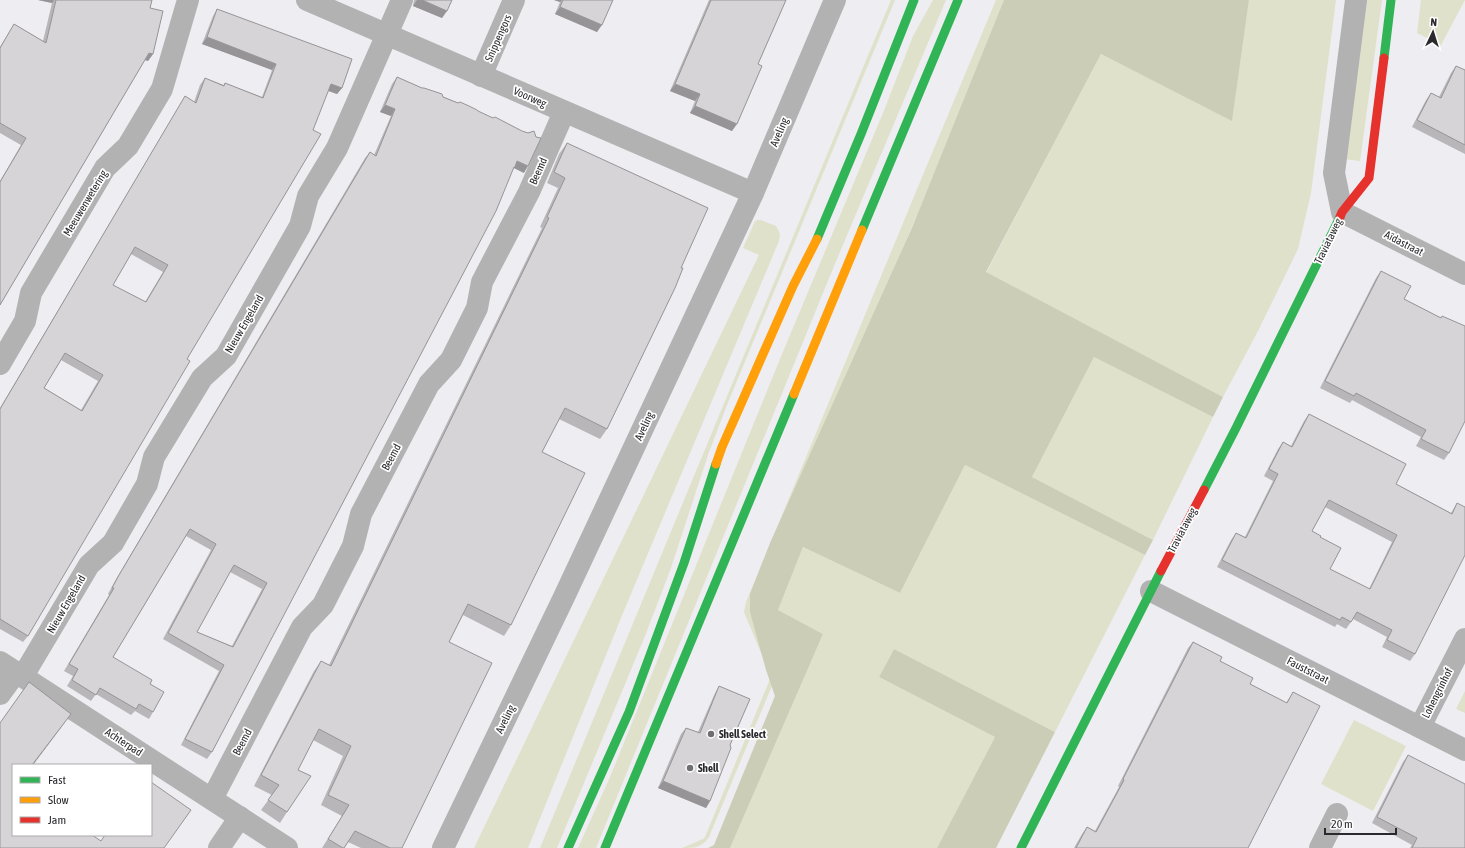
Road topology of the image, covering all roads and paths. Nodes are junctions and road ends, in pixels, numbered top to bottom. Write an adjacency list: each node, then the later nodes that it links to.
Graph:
1 (188, 0): 16 (street, Meeuwenwetering)
2 (402, 0): 10 (street, Nieuw Engeland)
3 (514, 0): 11 (street, Snippengors)
4 (835, 0): 13 (street, Aveling)
5 (914, 0): 29 (main road)
6 (958, 0): 30 (main road)
7 (1356, 0): 14 (street, Traviataweg)
8 (1391, 0): 14 (main road, Traviataweg)
9 (310, 1): 10 (street, Voorweg)
10 (386, 35): 11 (street, Voorweg); 19 (street, Nieuw Engeland)
11 (481, 76): 12 (street, Voorweg)
12 (564, 112): 13 (street, Voorweg); 23 (street, Beemd)
13 (753, 193): 28 (street, Aveling)
14 (1342, 212): 15 (street, Aïdastraat); 17 (main road, Traviataweg)
15 (1465, 274)
16 (0, 364)
17 (1151, 591): 21 (street, Fauststraat); 31 (main road, Traviataweg)
18 (1465, 638): 21 (street, Lohengrinhof)
19 (13, 670): 20 (street, Nieuw Engeland); 23 (street, Achterpad)
20 (0, 694)
21 (1420, 727): 22 (street, Fauststraat)
22 (1465, 750)
23 (212, 799): 25 (street, Achterpad)
24 (1337, 814): 32 (street)
25 (240, 817): 26 (street); 27 (street, Achterpad)
26 (219, 848)
27 (287, 848)
28 (443, 848)
29 (568, 848)
30 (605, 848)
31 (1021, 848)
32 (1320, 848)

